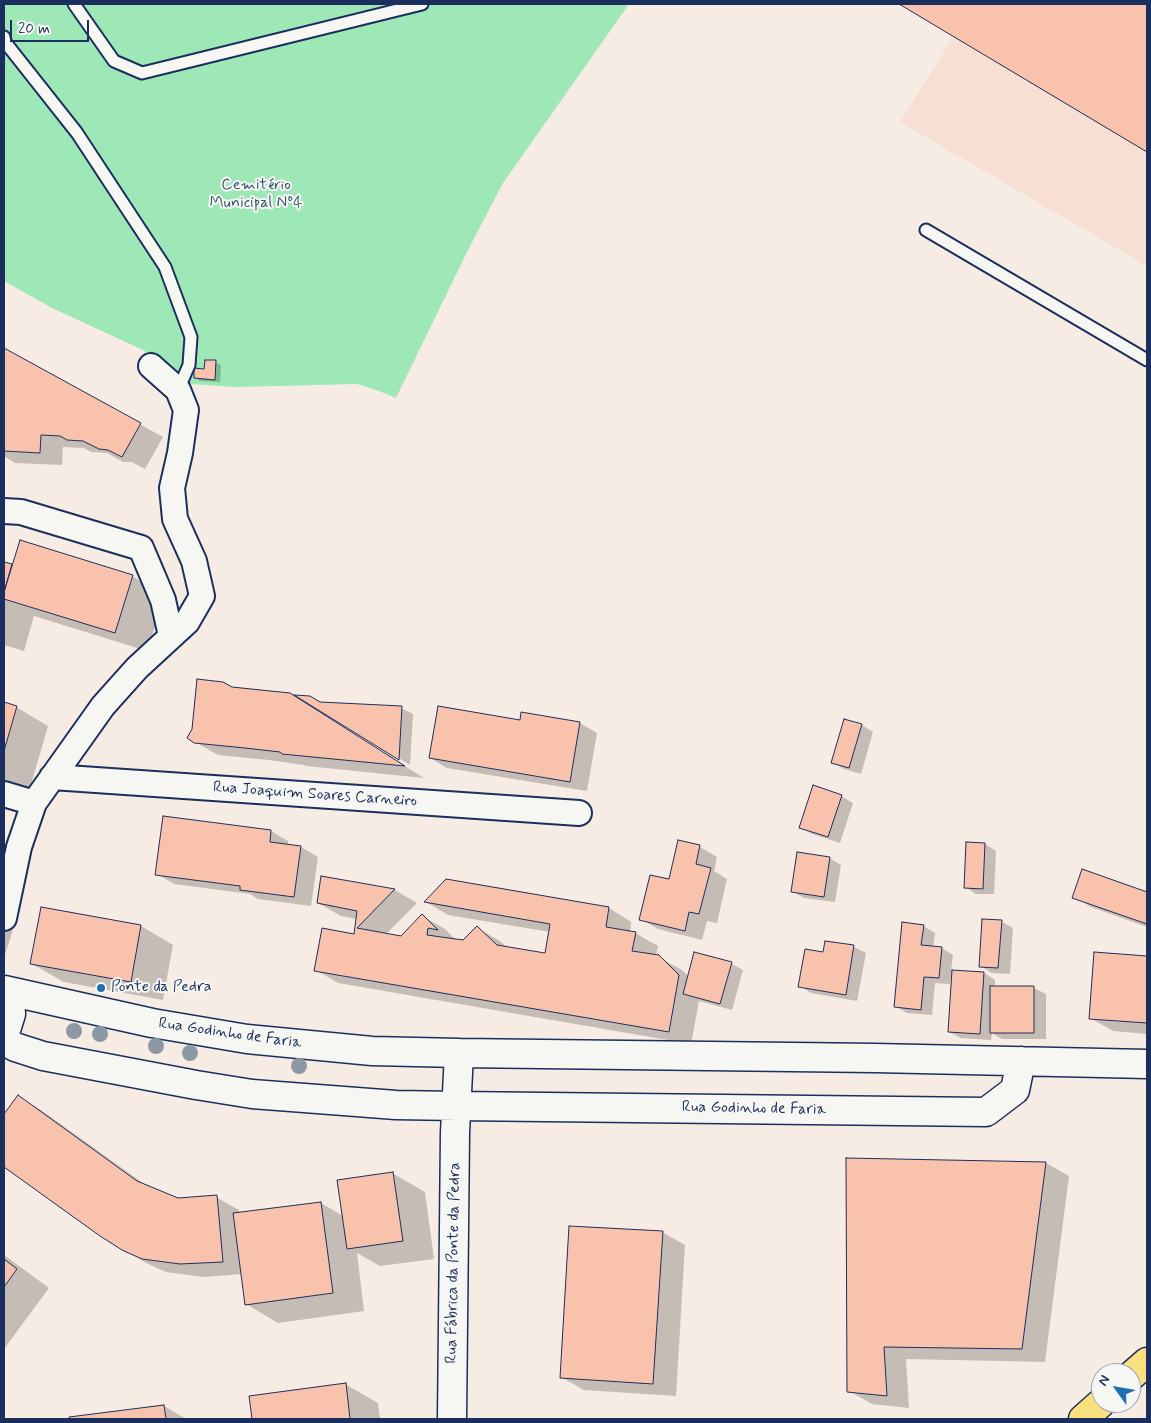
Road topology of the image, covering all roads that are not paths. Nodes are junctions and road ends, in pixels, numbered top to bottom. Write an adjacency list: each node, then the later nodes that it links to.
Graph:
1 (74, 4): 2 (lane)
2 (422, 4)
3 (4, 37): 7 (lane)
4 (926, 230): 5 (lane)
5 (1147, 360)
6 (150, 366): 7 (street)
7 (178, 390): 9 (street)
8 (4, 511): 9 (street)
9 (171, 636): 10 (street)
10 (52, 776): 12 (street); 13 (street, Rua Joaquim Soares Carneiro)
11 (4, 794): 12 (street)
12 (34, 803): 14 (street)
13 (579, 813)
14 (4, 918)
15 (4, 991): 16 (main road, Rua Godinho de Faria); 18 (main road, Rua Godinho de Faria)
16 (4, 1030)
17 (4, 1040): 21 (main road, Rua Godinho de Faria)
18 (459, 1054): 19 (main road, Rua Godinho de Faria); 21 (main road)
19 (1021, 1061): 20 (main road, Rua Godinho de Faria); 21 (main road, Rua Godinho de Faria)
20 (1147, 1064)
21 (457, 1106): 22 (main road, Rua Fábrica da Ponte da Pedra)
22 (452, 1419)

